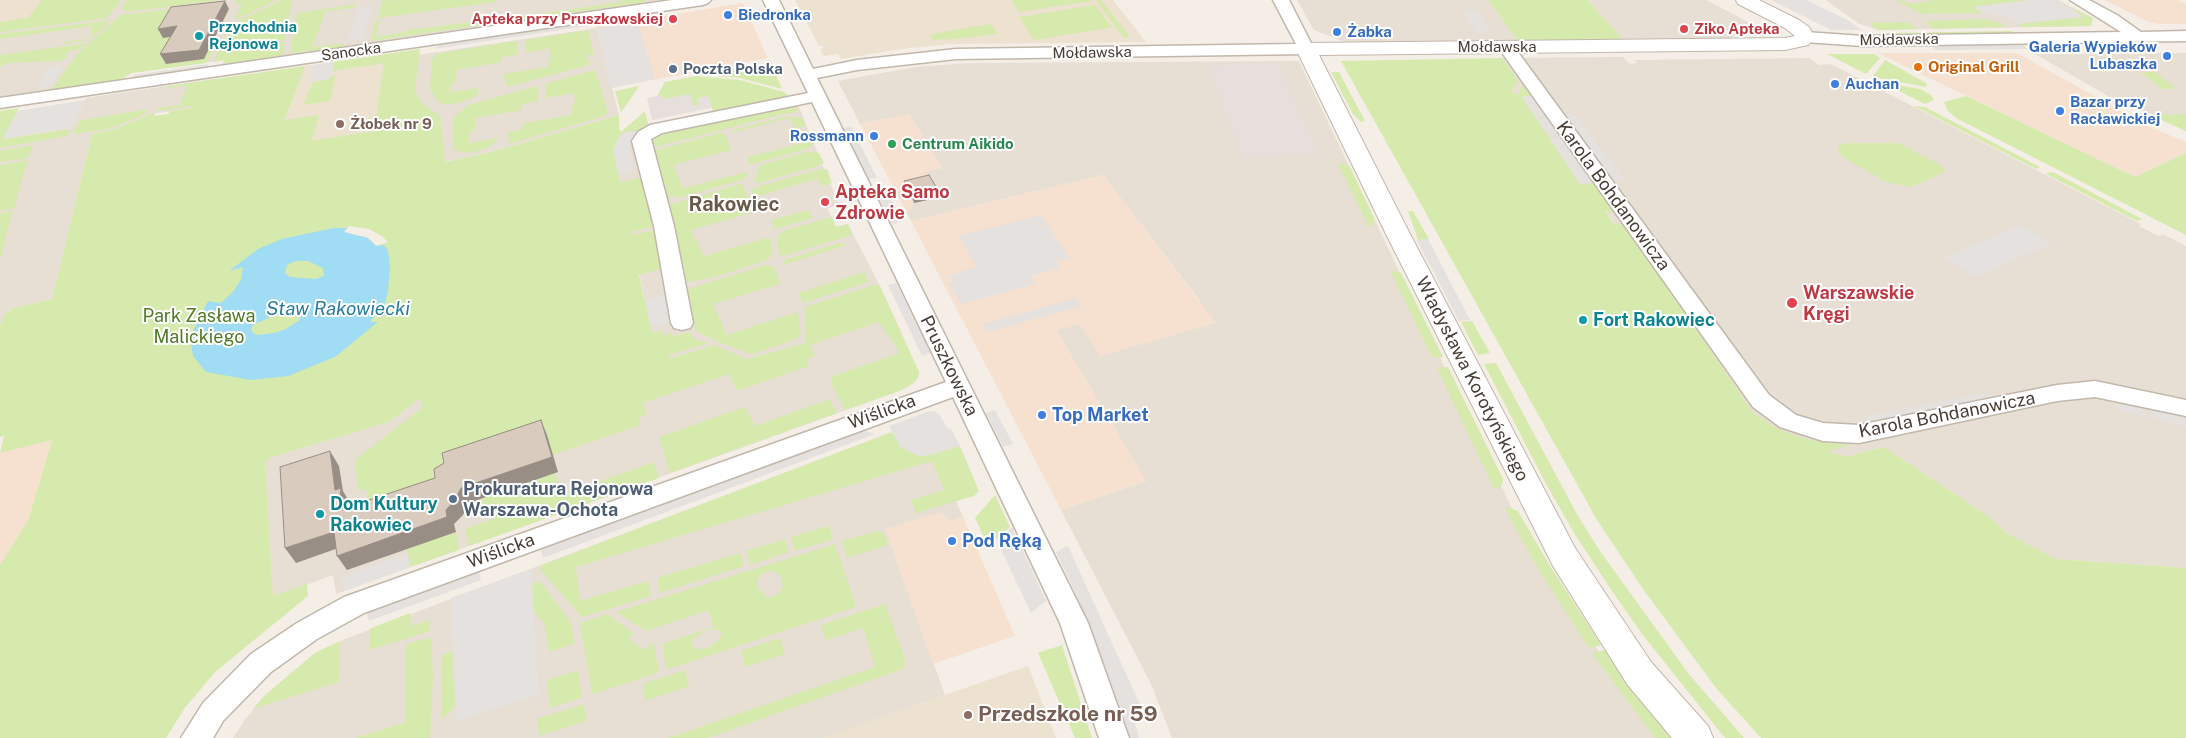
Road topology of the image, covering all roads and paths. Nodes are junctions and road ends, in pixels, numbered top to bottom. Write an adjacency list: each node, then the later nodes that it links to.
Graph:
1 (703, 0): 12 (street, Sanocka)
2 (772, 0): 11 (street, Pruszkowska)
3 (1280, 0): 10 (street, Władysława Korotyńskiego)
4 (1745, 0): 7 (street)
5 (2078, 0): 8 (street)
6 (2186, 36): 8 (street, Mołdawska)
7 (1805, 37): 8 (street, Mołdawska); 9 (street, Mołdawska)
8 (2138, 37)
9 (1506, 47): 10 (street, Mołdawska); 15 (street, Karola Bohdanowicza)
10 (1306, 49): 11 (street, Mołdawska); 18 (street, Władysława Korotyńskiego)
11 (812, 85): 13 (street, Mołdawska); 14 (street, Pruszkowska)
12 (0, 103)
13 (682, 323)
14 (959, 386): 16 (street, Wiślicka); 17 (street, Pruszkowska)
15 (2186, 408)
16 (196, 738)
17 (1114, 738)
18 (1695, 738)

